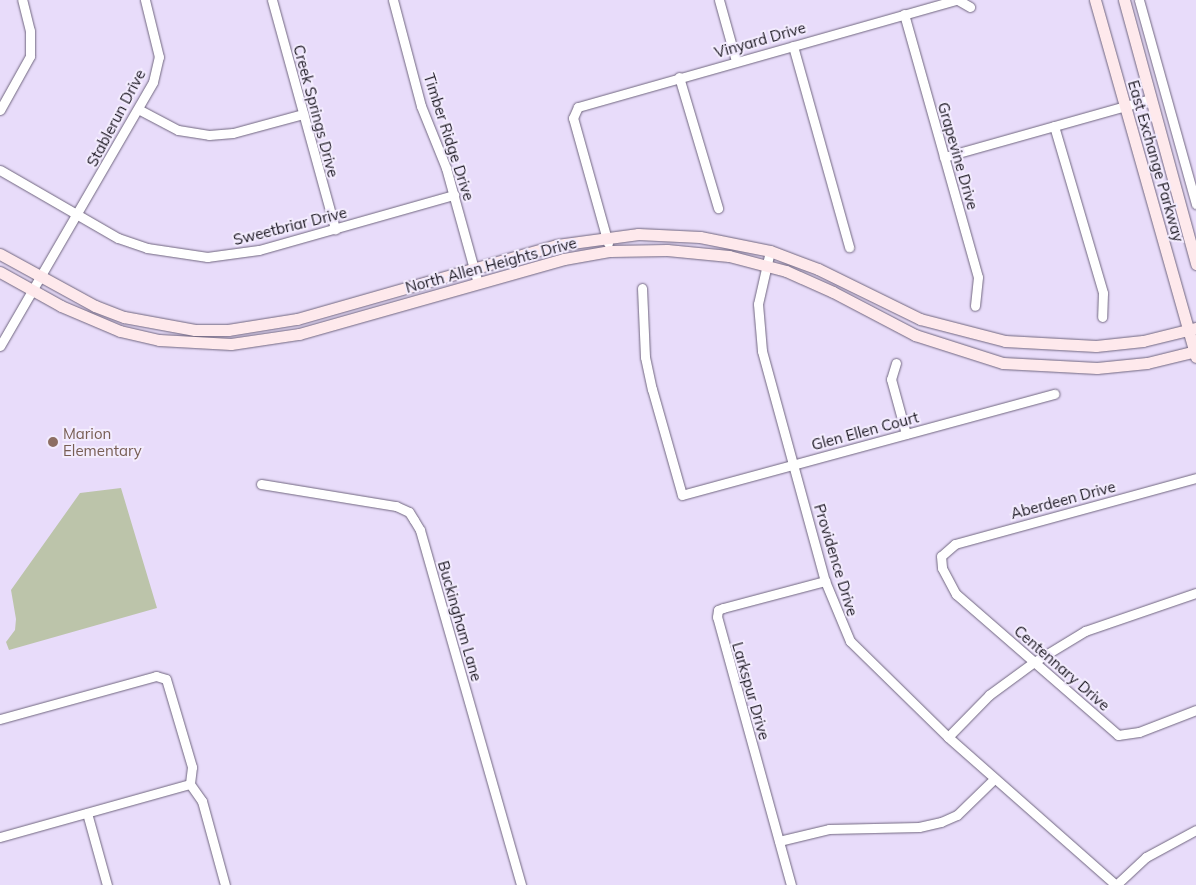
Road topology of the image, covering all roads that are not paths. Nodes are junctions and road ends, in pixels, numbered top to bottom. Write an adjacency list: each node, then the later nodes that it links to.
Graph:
1 (22, 0): 18 (street)
2 (145, 0): 17 (street, Stablerun Drive)
3 (272, 0): 19 (street, Creek Springs Drive)
4 (393, 0): 23 (street, Timber Ridge Drive)
5 (719, 0): 13 (street)
6 (956, 0): 10 (street, Vinyard Drive); 11 (street, Vinyard Drive)
7 (1095, 0): 16 (main road, East Exchange Parkway)
8 (1124, 0): 15 (main road, East Exchange Parkway)
9 (1138, 0): 24 (street, East Exchange Parkway)
10 (970, 7)
11 (904, 14): 12 (street, Vinyard Drive); 21 (street, Grapevine Drive)
12 (793, 46): 13 (street, Vinyard Drive); 29 (street)
13 (736, 61): 14 (street, Vinyard Drive)
14 (679, 77): 25 (street); 28 (street, Vinyard Drive)
15 (1151, 99): 16 (street); 33 (main road, East Exchange Parkway)
16 (1125, 106): 20 (street); 43 (main road, East Exchange Parkway)
17 (138, 109): 19 (street); 26 (street, Stablerun Drive)
18 (0, 110)
19 (303, 114): 27 (street, Creek Springs Drive)
20 (1054, 126): 21 (street); 42 (street)
21 (944, 157): 41 (street, Grapevine Drive)
22 (0, 170): 26 (street, Sweetbriar Drive)
23 (454, 195): 27 (street, Sweetbriar Drive); 35 (street, Timber Ridge Drive)
24 (1196, 204)
25 (718, 208)
26 (77, 214): 27 (street, Sweetbriar Drive); 37 (street, Stablerun Drive)
27 (335, 229)
28 (606, 236): 30 (street); 31 (main road, North Allen Heights Drive); 35 (main road, North Allen Heights Drive)
29 (849, 247)
30 (610, 251): 34 (main road, North Allen Heights Drive); 38 (main road, North Allen Heights Drive)
31 (770, 251): 34 (street, Providence Drive); 43 (main road, North Allen Heights Drive)
32 (0, 254): 37 (main road, North Allen Heights Drive)
33 (1196, 264)
34 (764, 265): 45 (main road, North Allen Heights Drive); 49 (street, Providence Drive)
35 (474, 268): 37 (main road, North Allen Heights Drive); 38 (street, Timber Ridge Drive)
36 (0, 272): 40 (main road, North Allen Heights Drive)
37 (42, 278): 40 (street, Stablerun Drive)
38 (478, 283): 40 (main road, North Allen Heights Drive)
39 (642, 288): 49 (street, Glen Ellen Court)
40 (34, 292): 44 (street, Stablerun Drive)
41 (975, 306)
42 (1102, 317)
43 (1192, 329): 45 (main road, East Exchange Parkway)
44 (0, 346)
45 (1195, 354)
46 (896, 363): 48 (street)
47 (1055, 394): 48 (street, Glen Ellen Court)
48 (906, 434): 49 (street, Glen Ellen Court)
49 (793, 465): 53 (street, Providence Drive)
50 (1196, 478): 52 (street, Aberdeen Drive)
51 (261, 484): 67 (street, Buckingham Lane)
52 (941, 556): 55 (street, Centennary Drive)
53 (825, 581): 58 (street, Providence Drive); 64 (street, Larkspur Drive)
54 (1196, 593): 55 (street)
55 (1034, 662): 56 (street, Centennary Drive); 58 (street)
56 (1196, 710)
57 (0, 719): 60 (street)
58 (948, 737): 59 (street, Providence Drive)
59 (994, 779): 64 (street); 69 (street, Providence Drive)
60 (190, 784): 61 (street); 66 (street)
61 (87, 813): 63 (street); 65 (street)
62 (1196, 830): 69 (street)
63 (0, 837)
64 (779, 841): 68 (street, Larkspur Drive)
65 (107, 885)
66 (226, 885)
67 (521, 885)
68 (791, 885)
69 (1116, 885)

